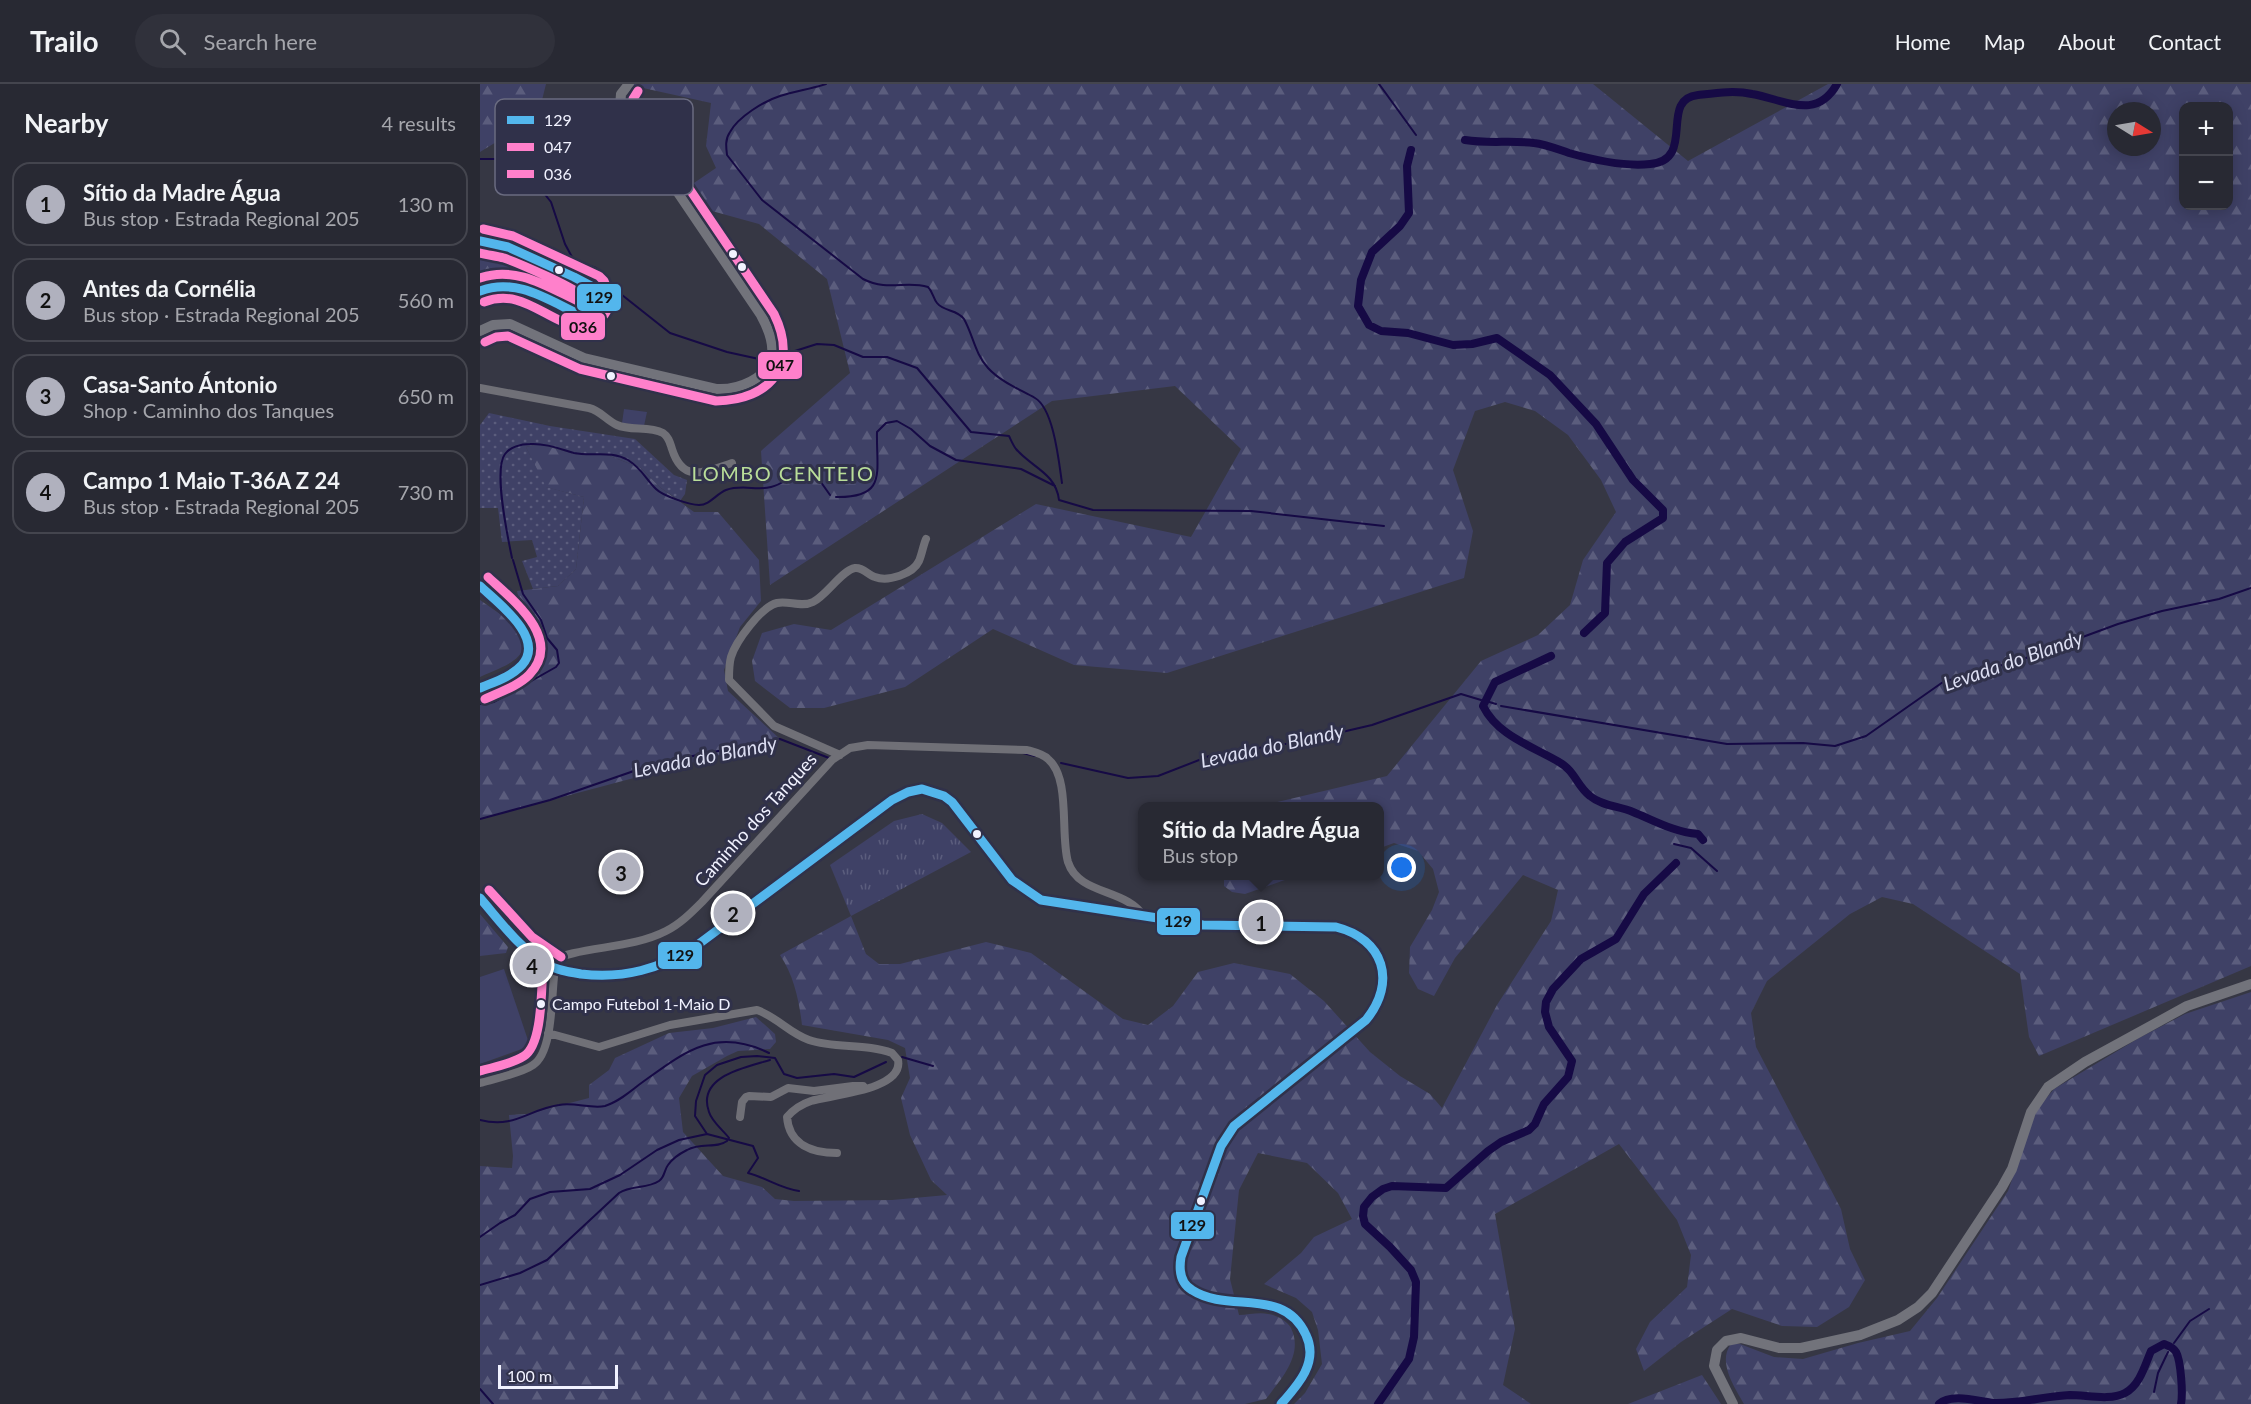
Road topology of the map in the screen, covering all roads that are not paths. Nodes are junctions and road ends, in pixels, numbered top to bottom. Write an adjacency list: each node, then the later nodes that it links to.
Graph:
1 (629, 84): 2 (main road)
2 (621, 99)
3 (679, 195): 6 (main road)
4 (480, 241): 5 (main road)
5 (480, 291)
6 (480, 331)
7 (480, 388): 8 (street)
8 (732, 463)
9 (926, 539): 12 (street)
10 (480, 586): 11 (main road)
11 (480, 688)
12 (840, 755): 14 (street, Caminho dos Tanques); 15 (street, Caminho dos Tanques)
13 (480, 898): 15 (main road)
14 (1144, 917): 16 (main road); 23 (main road)
15 (544, 963): 16 (main road)
16 (555, 968): 18 (street)
17 (2251, 984): 24 (main road)
18 (548, 1033): 19 (street); 20 (street)
19 (480, 1083)
20 (867, 1087): 21 (street); 22 (street)
21 (740, 1117)
22 (837, 1153)
23 (1281, 1404)
24 (1733, 1404)

